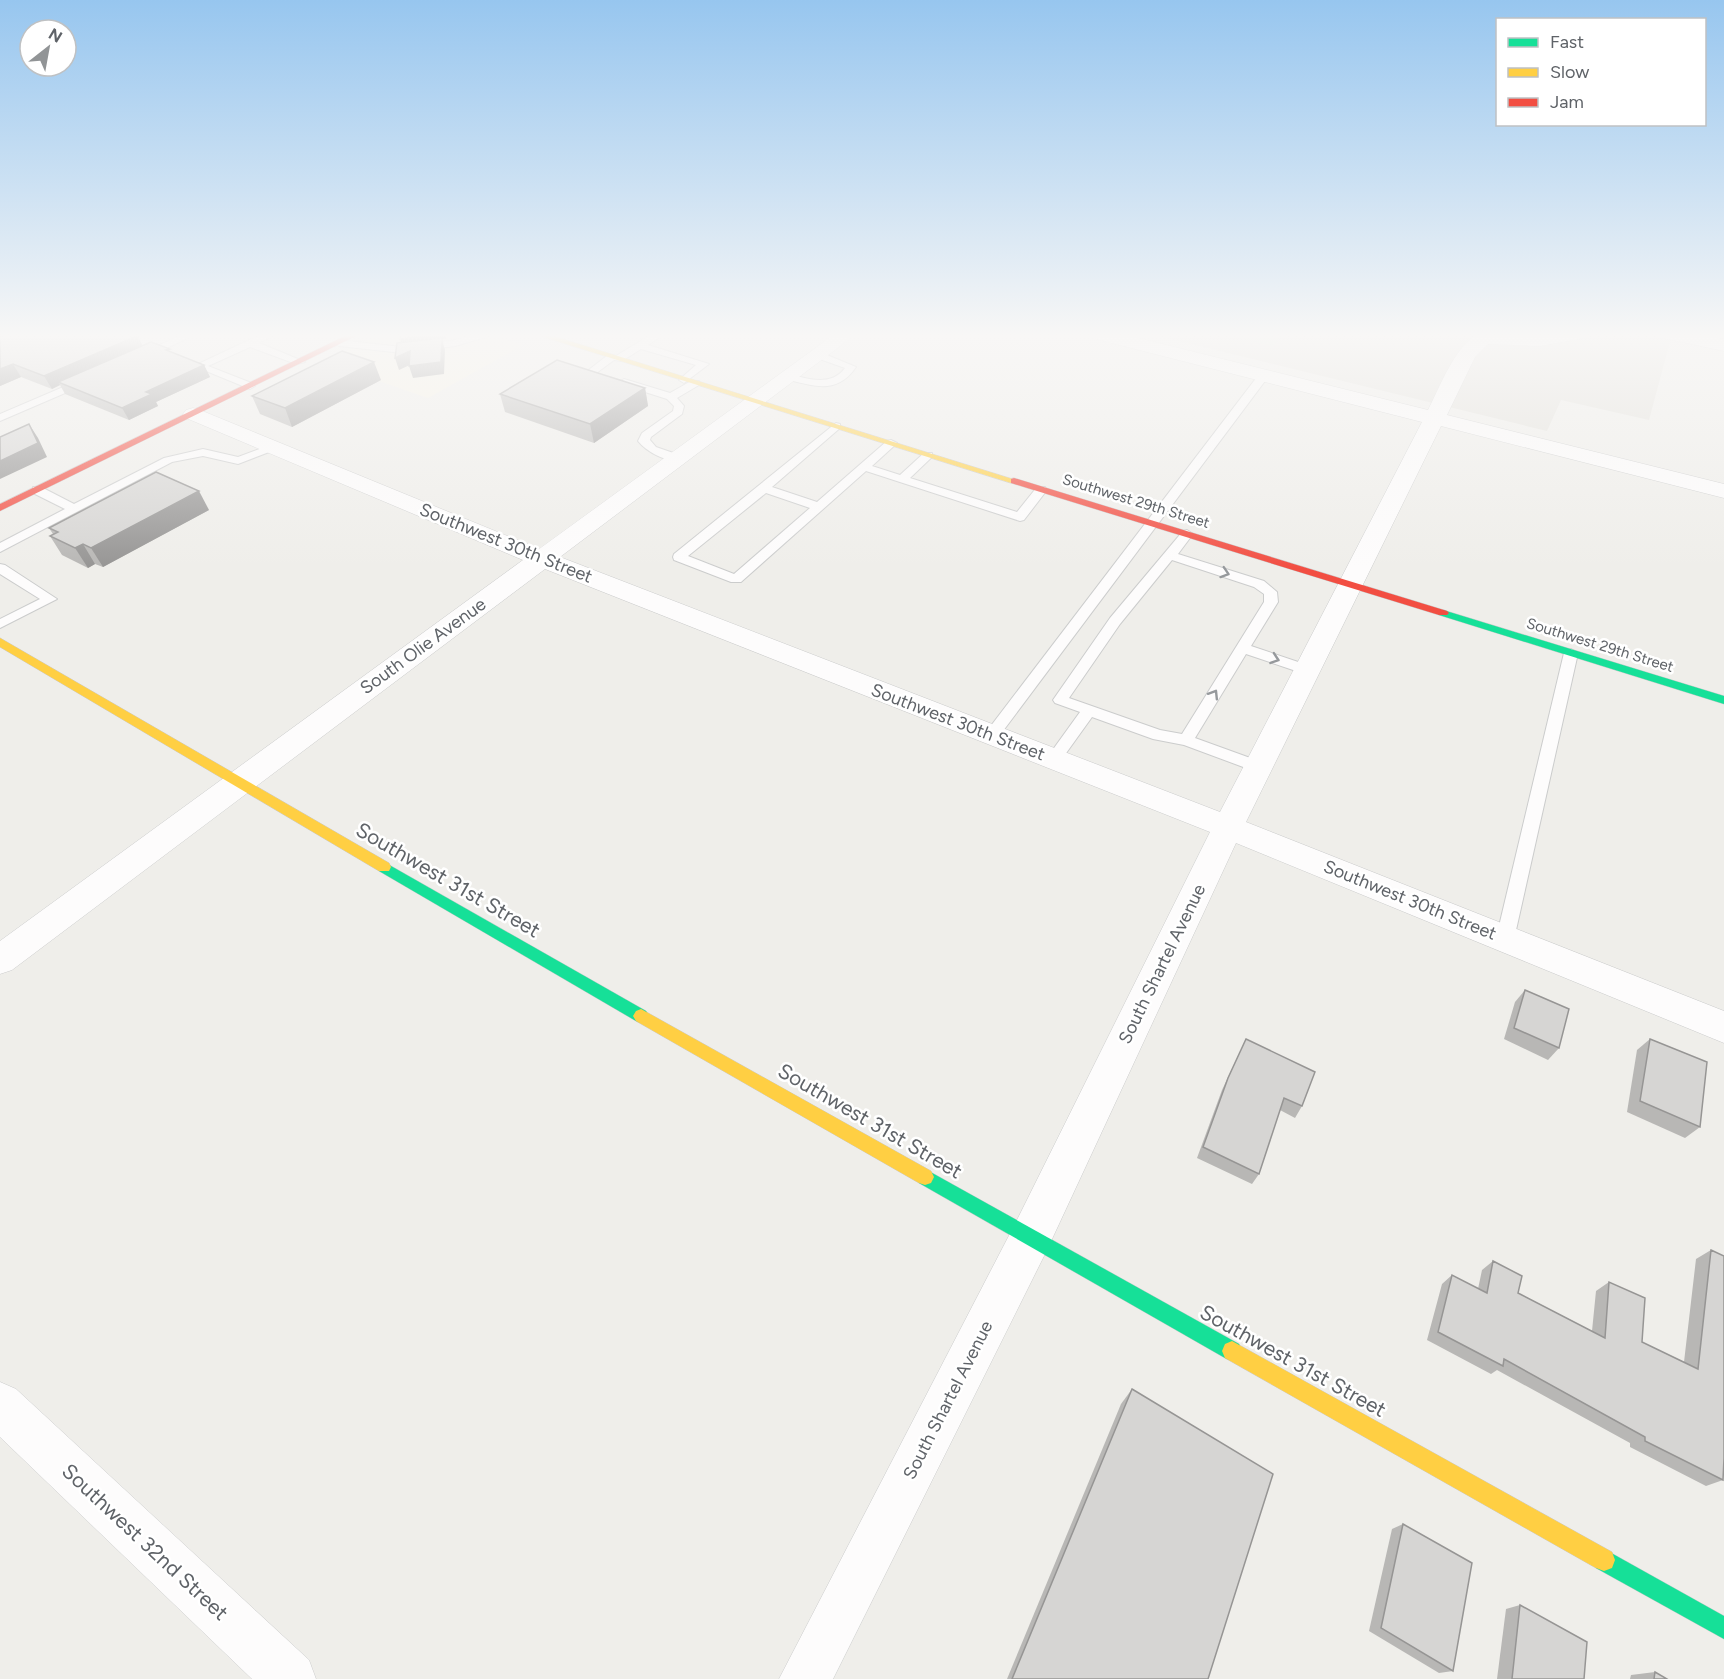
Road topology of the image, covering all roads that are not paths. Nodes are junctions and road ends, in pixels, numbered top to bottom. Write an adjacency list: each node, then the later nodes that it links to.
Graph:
1 (196, 412): 8 (main road)
2 (678, 412): 14 (lane)
3 (740, 412): 14 (street, South Olie Avenue)
4 (792, 412): 10 (main road, Southwest 29th Street)
5 (1236, 412): 24 (lane)
6 (1412, 412): 9 (street)
7 (1437, 412): 9 (street, South Shartel Avenue)
8 (193, 414): 12 (street, Southwest 30th Street); 19 (main road)
9 (1434, 418): 20 (street); 30 (street, South Shartel Avenue)
10 (836, 426): 11 (main road, Southwest 29th Street); 17 (lane)
11 (891, 443): 13 (main road, Southwest 29th Street); 15 (lane)
12 (273, 447): 23 (lane); 28 (street, Southwest 30th Street)
13 (928, 454): 16 (lane); 18 (main road, Southwest 29th Street)
14 (678, 458): 28 (street, South Olie Avenue)
15 (864, 467): 16 (lane); 21 (lane)
16 (903, 478): 18 (lane)
17 (764, 488): 21 (lane); 21 (lane)
18 (1041, 489): 24 (main road, Southwest 29th Street)
19 (37, 490): 22 (main road); 23 (lane)
20 (1724, 491)
21 (819, 507)
22 (0, 508)
23 (74, 508): 26 (lane)
24 (1152, 524): 25 (main road, Southwest 29th Street); 38 (lane)
25 (1186, 534): 27 (lane); 30 (main road, Southwest 29th Street)
26 (0, 548)
27 (1169, 555): 33 (lane, one-way to 33); 37 (lane)
28 (542, 559): 38 (street, Southwest 30th Street); 42 (street, South Olie Avenue)
29 (0, 568): 31 (lane)
30 (1352, 585): 34 (main road, Southwest 29th Street); 35 (street, South Shartel Avenue)
31 (0, 624)
32 (0, 642): 42 (main road, Southwest 31st Street)
33 (1243, 648): 35 (lane, one-way to 35); 39 (lane, one-way to 33)
34 (1571, 653): 36 (main road, Southwest 29th Street); 44 (lane)
35 (1308, 670): 41 (street, South Shartel Avenue)
36 (1724, 700)
37 (1089, 710): 39 (lane); 40 (lane)
38 (992, 735): 40 (street, Southwest 30th Street)
39 (1186, 740): 41 (lane)
40 (1054, 759): 43 (street, Southwest 30th Street)
41 (1258, 767): 43 (street, South Shartel Avenue)
42 (237, 783): 45 (street, South Olie Avenue); 47 (main road, Southwest 31st Street)
43 (1228, 827): 44 (street, Southwest 30th Street); 47 (street, South Shartel Avenue)
44 (1505, 939): 46 (street, Southwest 30th Street)
45 (0, 960)
46 (1724, 1027)
47 (1031, 1237): 49 (main road, Southwest 31st Street); 51 (street, South Shartel Avenue)
48 (0, 1406): 50 (street, Southwest 32nd Street)
49 (1724, 1628)
50 (290, 1679)
51 (805, 1679)

